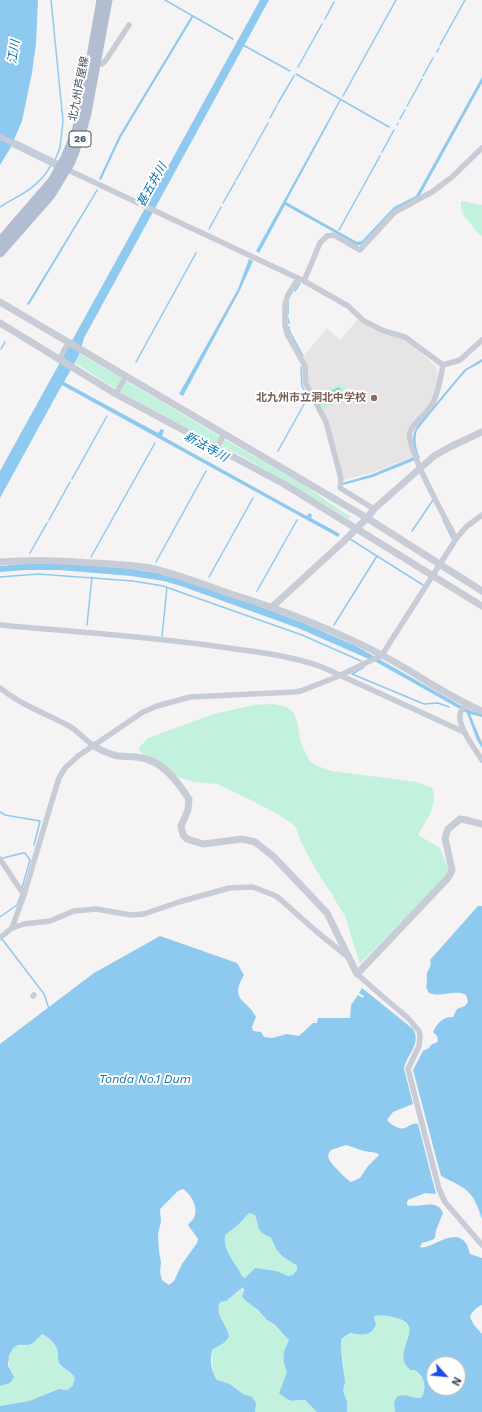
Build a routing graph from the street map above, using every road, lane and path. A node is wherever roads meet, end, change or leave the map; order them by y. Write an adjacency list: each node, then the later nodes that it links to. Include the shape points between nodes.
1 (101, 0): 4 (main road, 北九州芦屋線 / 26)
2 (108, 0): 4 (main road, 北九州芦屋線 / 26)
3 (129, 25): 4 (street, via 106,60 102,64)
4 (94, 60): 8 (main road, 北九州芦屋線 / 26, via 87,113 81,135)
5 (0, 136): 6 (street)
6 (14, 143): 8 (main road)
7 (482, 148): 12 (street, via 432,192 395,212 360,250 334,235 327,236 320,244)
8 (65, 168): 9 (main road, 北九州芦屋線 / 26); 10 (main road, 北九州芦屋線 / 26, via 51,195); 11 (street)
9 (0, 241)
10 (0, 253)
11 (298, 279): 12 (street); 25 (street, via 288,294 284,325 305,366 306,384 326,422 340,471 340,488)
12 (304, 281): 18 (street, via 348,306 364,321 384,331 405,337)
13 (0, 302): 16 (street)
14 (0, 323): 17 (street)
15 (482, 340): 18 (street, via 460,360)
16 (68, 343): 17 (street); 19 (street)
17 (60, 358): 20 (street)
18 (442, 365): 24 (street, via 432,404 410,433)
19 (126, 376): 20 (street); 22 (street)
20 (116, 394): 23 (street)
21 (482, 432): 24 (street, via 434,456)
22 (224, 434): 23 (street); 27 (street)
23 (217, 448): 28 (street)
24 (420, 469): 25 (street); 29 (street)
25 (374, 509): 27 (street)
26 (482, 515): 29 (street)
27 (367, 518): 28 (street); 31 (street)
28 (357, 528): 32 (street); 35 (street)
29 (456, 539): 31 (street)
30 (0, 562): 35 (street, via 53,560 150,568 179,575)
31 (439, 564): 32 (street); 33 (street)
32 (433, 575): 34 (street); 37 (street)
33 (482, 591)
34 (482, 606)
35 (272, 607): 37 (street)
36 (0, 625): 38 (street, via 193,643 271,654 302,660)
37 (382, 655): 38 (street); 40 (street)
38 (339, 676): 42 (street); 43 (street, via 301,691 190,697 157,706 143,712)
39 (0, 688): 43 (street, via 25,705 72,728)
40 (466, 704): 41 (street); 42 (street, via 460,714)
41 (482, 710)
42 (464, 732): 44 (street)
43 (92, 745): 47 (street, via 65,768 59,778); 50 (street, via 106,753 147,759 158,764 172,777 189,799 182,826 183,835 188,839 203,844 242,839 255,842 274,857 327,913)
44 (482, 760)
45 (482, 824): 51 (street, via 460,819 448,829 445,838 452,870 448,878)
46 (0, 859): 47 (street)
47 (24, 895): 48 (street)
48 (12, 928): 49 (street); 50 (street, via 50,921 74,911 96,909 131,915 144,914 229,888 252,887 276,896)
49 (0, 938)
50 (348, 957): 51 (street)
51 (357, 974): 52 (street, via 408,1018 419,1031 419,1046 408,1069 439,1189 445,1202)
52 (482, 1245)

